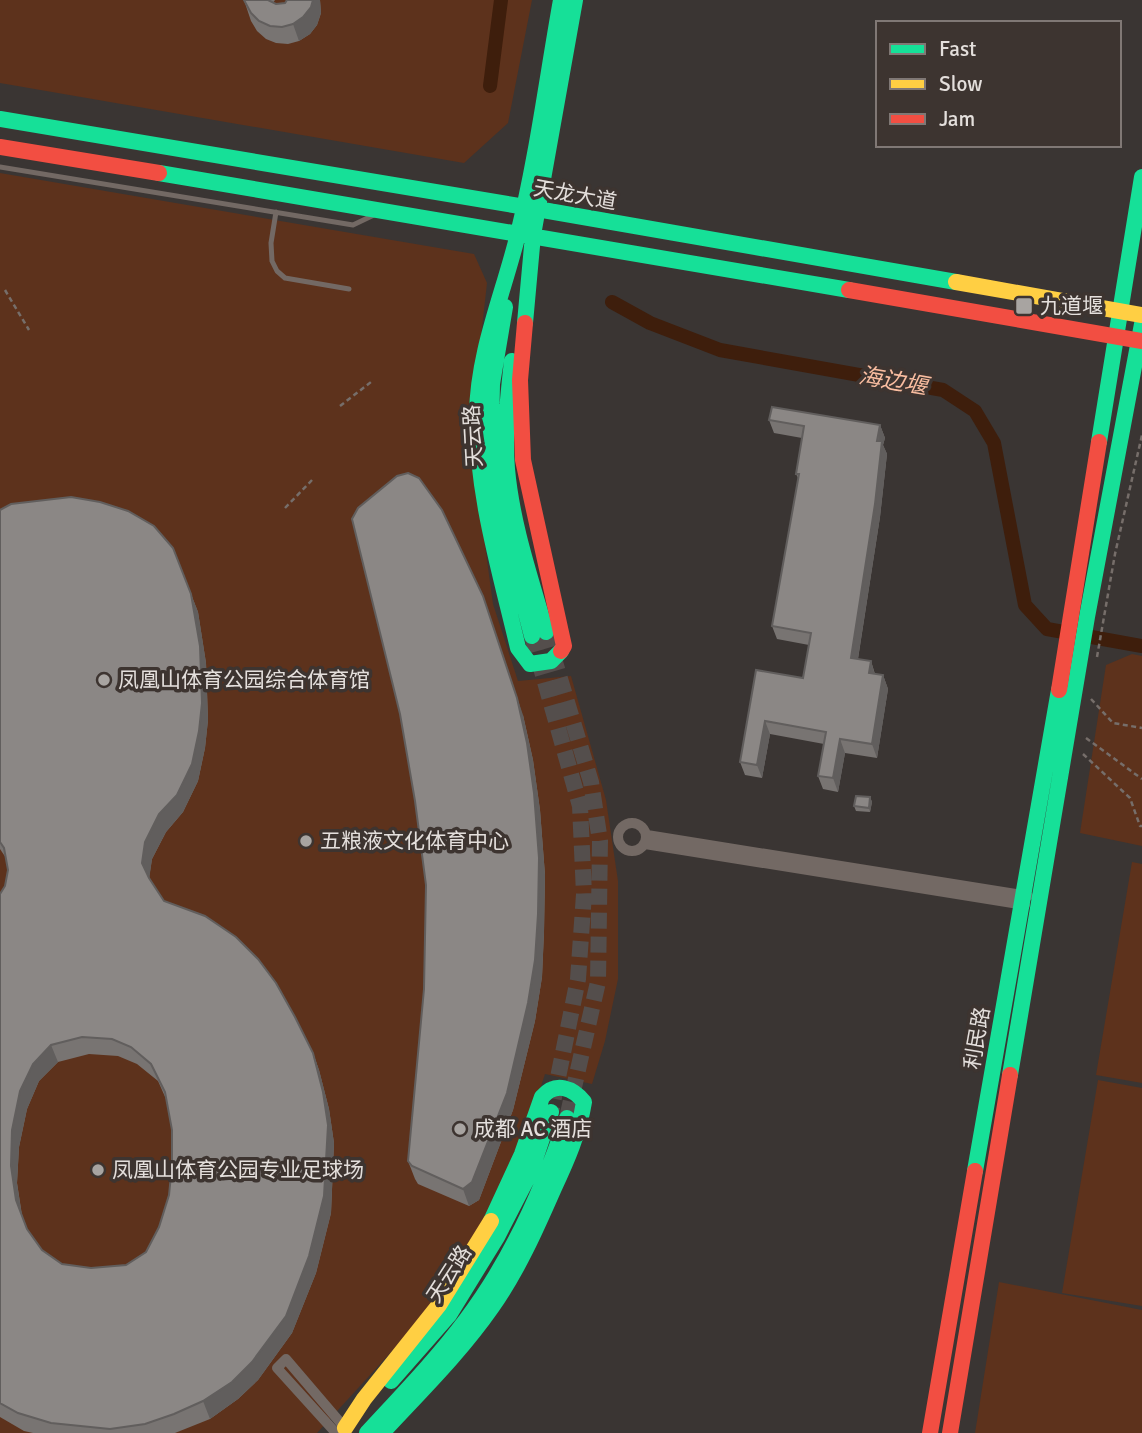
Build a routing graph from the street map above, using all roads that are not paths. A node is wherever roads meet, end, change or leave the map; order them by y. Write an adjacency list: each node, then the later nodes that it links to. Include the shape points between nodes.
1 (561, 0): 7 (main road)
2 (575, 0): 7 (main road)
3 (0, 119): 7 (main road, 天龙大道)
4 (0, 148): 8 (main road)
5 (0, 167): 9 (lane)
6 (1142, 177): 12 (main road)
7 (530, 208): 10 (main road); 12 (main road, 天龙大道)
8 (384, 211): 9 (lane, via 353,225); 10 (main road)
9 (276, 212): 11 (lane, via 271,243 277,271 285,278)
10 (526, 234): 10 (main road, via 485,346 478,439 486,505 518,648 530,664 545,665 558,658 564,646 523,460 520,380); 15 (main road); 18 (main road, 天云路, via 492,384 491,434 499,508)
11 (349, 289)
12 (1119, 311): 13 (main road, 天龙大道); 15 (main road)
13 (1142, 315)
14 (1142, 324): 16 (main road)
15 (1116, 337): 16 (main road); 17 (main road)
16 (1141, 341): 17 (main road)
17 (1079, 614): 19 (main road)
18 (539, 634)
19 (1073, 652): 21 (main road, 利民路); 22 (main road, 利民路)
20 (646, 840): 21 (street)
21 (1022, 900): 22 (street); 28 (main road, 利民路)
22 (1040, 903): 29 (main road, 利民路)
23 (551, 1112): 25 (main road, 天云路, via 531,1171 449,1315)
24 (567, 1118): 26 (main road, 天云路, via 552,1160 496,1275 452,1339)
25 (341, 1432): 25 (street, via 286,1359 276,1368); 27 (main road, via 359,1403 430,1318 482,1238 524,1152 541,1099 547,1091 568,1087 584,1102 582,1119 542,1216 494,1305)
26 (367, 1433)
27 (382, 1433)
28 (930, 1433)
29 (950, 1433)

